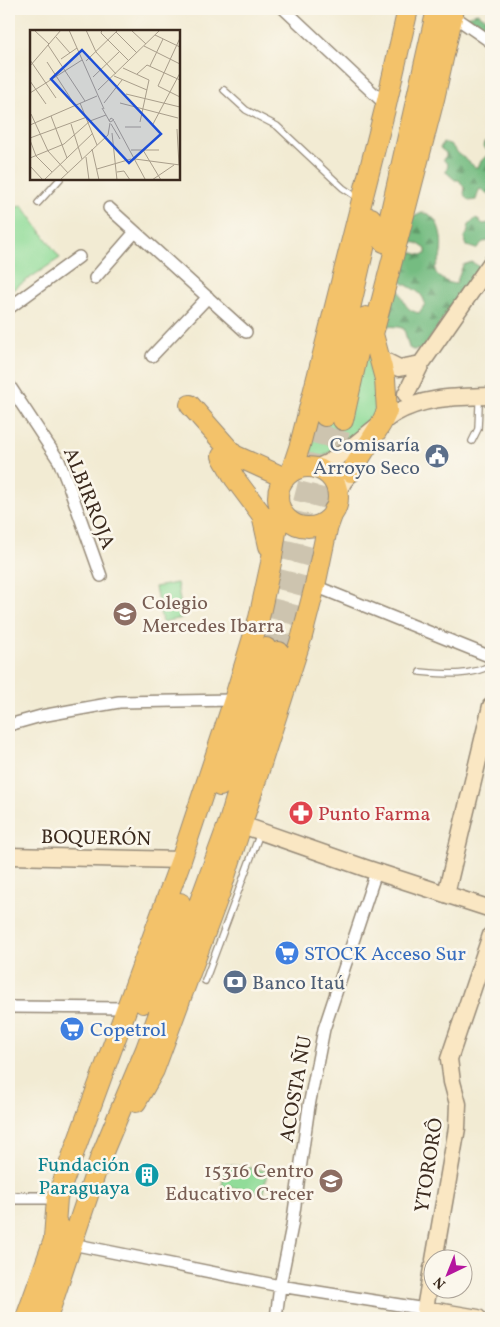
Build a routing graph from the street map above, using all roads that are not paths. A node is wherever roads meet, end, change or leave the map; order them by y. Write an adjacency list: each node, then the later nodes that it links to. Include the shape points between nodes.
1 (284, 9): 7 (street)
2 (408, 9): 7 (highway)
3 (420, 9): 4 (highway, via 334,418)
4 (448, 11): 5 (street); 20 (highway, via 434,99 373,334)
5 (491, 42)
6 (224, 90): 9 (lane, via 246,110 277,126 343,188)
7 (386, 105): 9 (highway)
8 (59, 180): 10 (lane)
9 (362, 200): 29 (highway)
10 (38, 203)
11 (108, 208): 12 (street)
12 (135, 232): 15 (street); 16 (street)
13 (79, 257): 17 (street)
14 (491, 263): 21 (street)
15 (95, 278)
16 (208, 298): 18 (street); 19 (street)
17 (9, 308)
18 (246, 332)
19 (152, 356)
20 (381, 358): 21 (street, via 399,368); 22 (highway)
21 (421, 364): 24 (street)
22 (385, 378): 24 (street); 27 (highway, via 387,407)
23 (9, 385): 37 (street, ALBIRROJA, via 59,461)
24 (412, 398): 25 (street, via 458,397); 27 (street)
25 (487, 402): 28 (lane); 32 (street, via 422,410 394,427)
26 (190, 405): 30 (highway, via 234,455)
27 (381, 424): 31 (street, via 337,457); 32 (highway)
28 (472, 441)
29 (300, 445): 30 (highway, via 282,461); 33 (highway)
30 (249, 462): 33 (highway)
31 (315, 468): 33 (highway, via 307,467); 34 (highway, via 330,477 335,485)
32 (351, 472): 34 (street)
33 (288, 475): 35 (highway, via 281,484)
34 (336, 502): 35 (highway, via 329,518 311,527 301,526 284,516); 38 (highway)
35 (279, 503): 36 (highway); 36 (highway, via 248,484 222,456 262,515)
36 (271, 563): 42 (highway, via 258,622)
37 (100, 576)
38 (315, 586): 39 (street); 45 (highway)
39 (491, 657)
40 (491, 665): 41 (lane, via 478,671 452,674)
41 (420, 672)
42 (234, 700): 44 (street, via 119,702 41,716); 48 (highway)
43 (490, 713): 50 (street)
44 (9, 726)
45 (242, 825): 46 (street); 56 (highway, via 154,1070)
46 (261, 832): 49 (street); 53 (lane)
47 (9, 856): 48 (street, BOQUERÓN)
48 (181, 860): 55 (highway)
49 (376, 872): 50 (street); 61 (street, ACOSTA ÑU, via 324,1029)
50 (446, 894): 51 (street)
51 (491, 909)
52 (491, 935): 60 (street, YTORORÔ, via 449,1059 458,1104 458,1128)
53 (205, 981)
54 (9, 1007): 55 (street)
55 (127, 1008): 58 (highway)
56 (100, 1159): 59 (highway); 59 (highway, via 146,1048 229,822 272,650 237,737)
57 (9, 1198): 58 (street)
58 (57, 1198): 59 (highway)
59 (63, 1241): 61 (street); 64 (highway); 65 (highway)
60 (436, 1250)
61 (280, 1286): 63 (street); 66 (street, ACOSTA ÑU)
62 (426, 1300): 63 (street)
63 (424, 1314): 67 (street)
64 (26, 1318)
65 (48, 1318)
66 (276, 1318)
67 (478, 1318)

